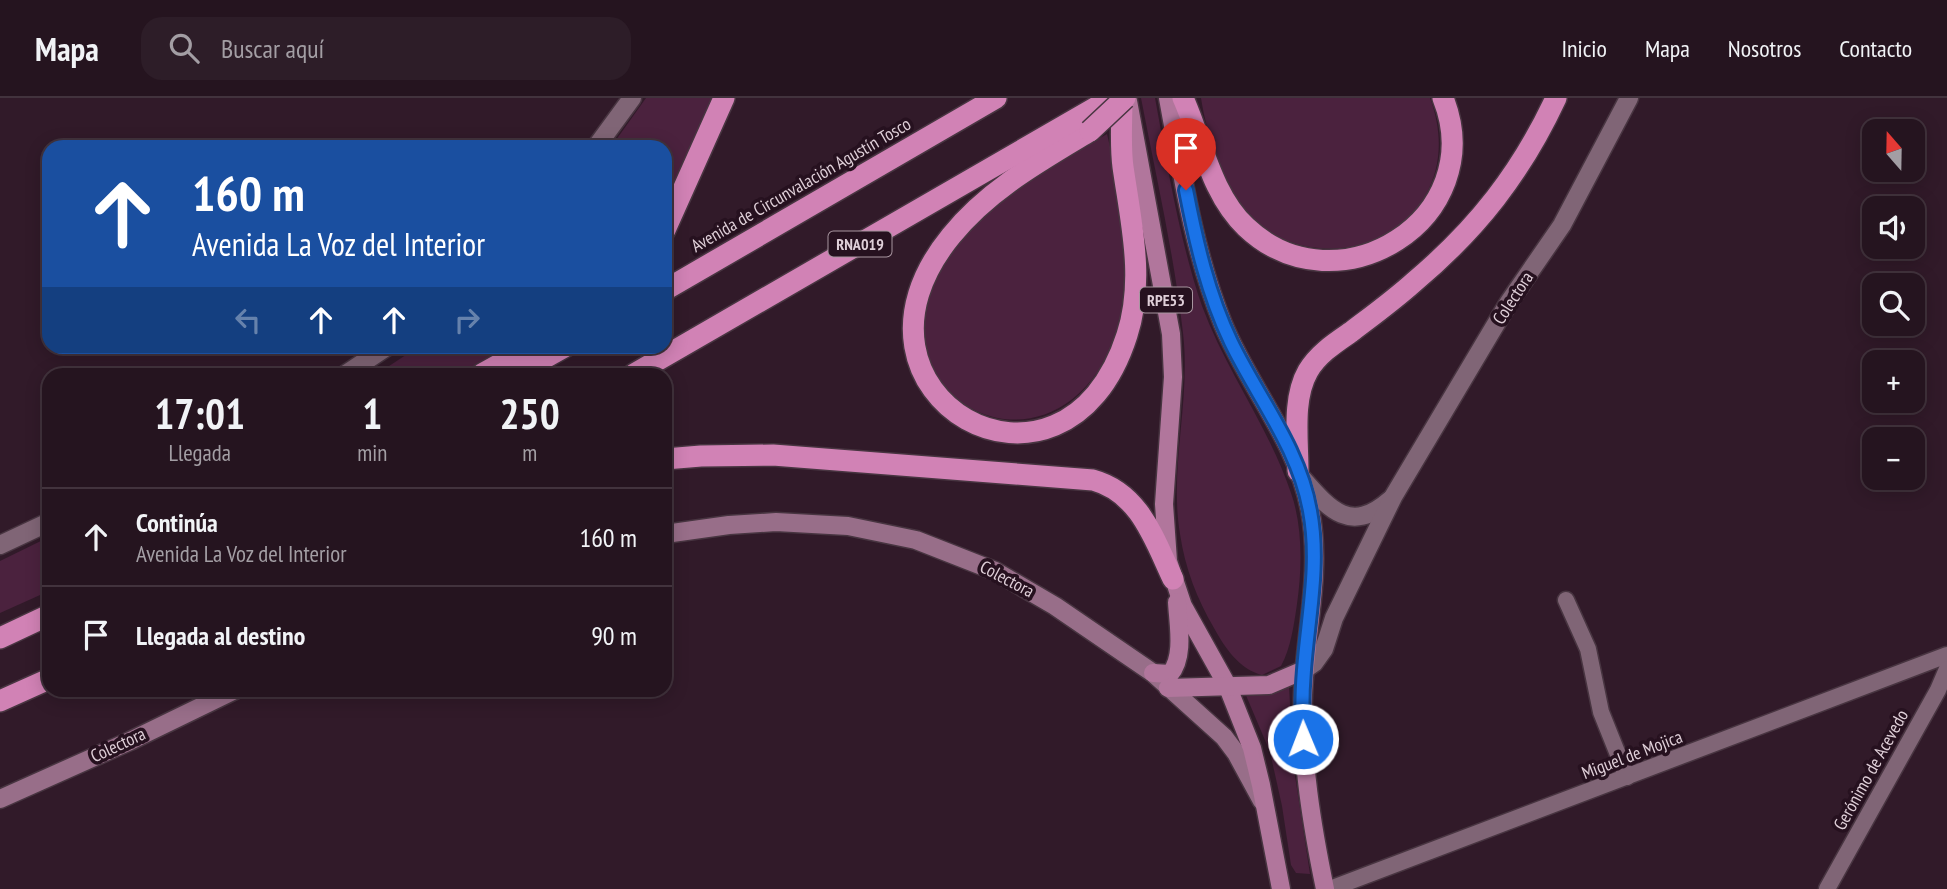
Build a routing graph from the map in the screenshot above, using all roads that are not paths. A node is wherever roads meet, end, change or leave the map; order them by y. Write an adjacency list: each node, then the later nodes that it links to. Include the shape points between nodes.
1 (632, 98): 12 (street)
2 (724, 98): 13 (highway)
3 (996, 98): 14 (highway, Avenida de Circunvalación Agustín Tosco)
4 (1112, 98): 11 (highway, RNA019)
5 (1124, 98): 11 (highway, bridge); 11 (highway, via 1123,164 1136,280 1128,333 1116,365 1087,405 1058,425 1023,433 975,425 946,405 922,370 912,332 919,291 941,248 979,207); 30 (main road, RPE53, via 1171,334 1173,377 1164,504 1165,544)
6 (1168, 98): 25 (main road, RPE53, via 1206,278 1223,326)
7 (1183, 98): 8 (highway, via 1221,194 1244,226 1287,253 1341,261 1388,247 1426,216 1438,198 1452,139)
8 (1443, 98)
9 (1556, 98): 25 (highway, via 1519,166 1474,226 1414,283 1313,364 1298,408)
10 (1629, 98): 26 (street, Colectora, via 1562,225 1509,302)
11 (1088, 122): 15 (highway, RNA019)
12 (601, 140)
13 (672, 214)
14 (672, 286)
15 (672, 353)
16 (376, 354): 20 (street)
17 (517, 354): 21 (highway)
18 (552, 354): 22 (highway)
19 (670, 354): 23 (highway, RNA019)
20 (355, 368)
21 (492, 368)
22 (527, 368)
23 (645, 368)
24 (672, 458): 30 (highway, via 773,455 1093,480 1115,488 1131,501)
25 (1299, 474): 26 (street, via 1330,508 1346,517 1369,515); 36 (main road, via 1310,509 1314,550)
26 (1393, 497): 36 (street, Colectora, via 1334,618 1324,649)
27 (42, 525): 29 (street)
28 (672, 533): 37 (main road, Colectora, via 729,525 813,523 916,540 996,571)
29 (0, 545)
30 (1175, 586): 37 (main road, via 1177,662 1170,674); 39 (main road)
31 (1566, 600): 44 (street, via 1588,649 1601,712)
32 (42, 618): 33 (highway)
33 (0, 638)
34 (1947, 655): 44 (street, Miguel de Mojica)
35 (1947, 668): 41 (street, Gerónimo de Acevedo)
36 (1304, 670): 39 (main road, via 1269,685); 48 (main road, via 1303,739)
37 (1153, 673): 40 (main road, Colectora)
38 (42, 682): 43 (highway)
39 (1227, 685): 40 (main road); 46 (main road, via 1252,748)
40 (1168, 688): 46 (main road, Colectora, via 1224,737)
41 (1942, 692): 49 (street, Gerónimo de Acevedo)
42 (221, 697): 45 (main road, Colectora)
43 (0, 701)
44 (1627, 777): 48 (street, Miguel de Mojica)
45 (0, 799)
46 (1266, 808): 47 (main road)
47 (1280, 889)
48 (1327, 889)
49 (1828, 889)

